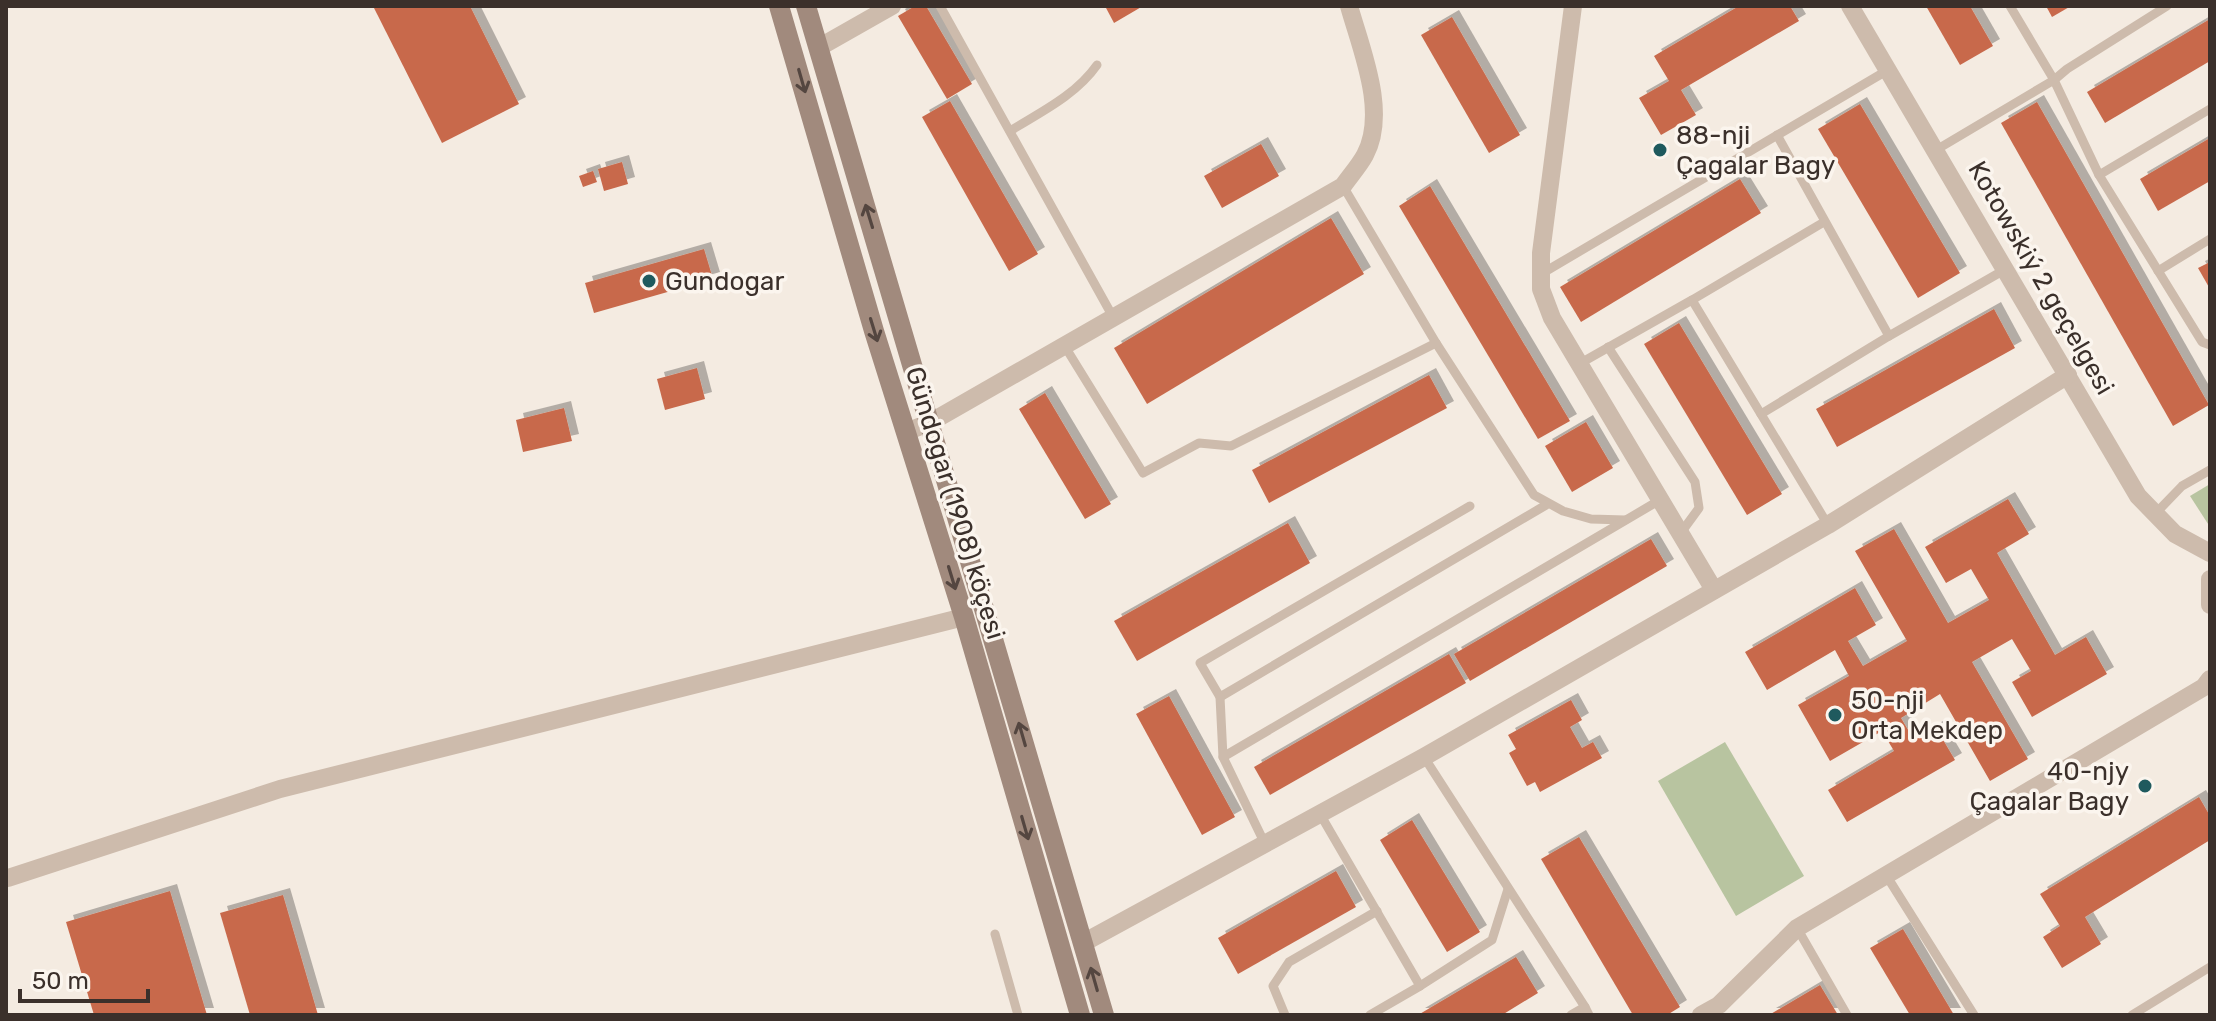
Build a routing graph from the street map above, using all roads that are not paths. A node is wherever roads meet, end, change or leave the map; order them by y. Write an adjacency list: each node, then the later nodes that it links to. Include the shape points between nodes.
1 (779, 6): 36 (main road, Gündogar (1908) köçesi, one-way to 36)
2 (806, 6): 10 (main road, Gündogar (1908) köçesi)
3 (892, 6): 10 (street)
4 (940, 6): 15 (lane)
5 (1349, 6): 19 (street, via 1375,125 1366,154)
6 (1573, 6): 24 (street)
7 (1850, 6): 12 (street, Kotowskiý 2 geçelgesi)
8 (2010, 6): 13 (lane)
9 (2167, 6): 13 (lane)
10 (818, 48): 35 (main road, Gündogar (1908) köçesi, one-way to 10)
11 (1097, 65): 15 (lane, via 1059,102)
12 (1888, 70): 16 (lane); 17 (street, Kotowskiý 2 geçelgesi)
13 (2054, 80): 17 (lane); 18 (lane)
14 (2210, 109): 18 (lane)
15 (1010, 131): 26 (lane)
16 (1777, 135): 20 (lane); 24 (lane)
17 (1936, 150): 22 (street, Kotowskiý 2 geçelgesi)
18 (2099, 175): 23 (lane)
19 (1343, 186): 26 (street); 28 (lane)
20 (1824, 222): 25 (lane); 27 (lane)
21 (2210, 239): 23 (lane)
22 (2006, 269): 27 (lane); 33 (street, Kotowskiý 2 geçelgesi)
23 (2158, 271): 30 (lane, via 2202,342)
24 (1541, 274): 32 (street, via 1552,318)
25 (1692, 300): 31 (lane); 34 (lane)
26 (1113, 317): 29 (street)
27 (1889, 336): 34 (lane)
28 (1436, 343): 29 (lane, via 1231,446 1199,443 1143,473); 39 (lane, via 1534,495)
29 (1064, 345): 35 (street)
30 (2210, 345)
31 (1608, 347): 32 (lane); 44 (lane, via 1695,482 1699,508)
32 (1579, 364): 38 (street)
33 (2068, 375): 41 (street, Kotowskiý 2 geçelgesi, via 2138,496); 43 (street)
34 (1761, 414): 43 (lane)
35 (931, 422): 36 (street); 62 (main road, Gündogar (1908) köçesi, one-way to 35)
36 (906, 432): 49 (main road, Gündogar (1908) köçesi, one-way to 49)
37 (2210, 470): 41 (lane, via 2182,486)
38 (1660, 500): 42 (lane); 44 (street)
39 (1546, 505): 42 (lane, via 1591,519); 51 (lane)
40 (1470, 506): 51 (lane, via 1200,663)
41 (2155, 514): 45 (street, Kotowskiý 2 geçelgesi, via 2175,534)
42 (1625, 520): 52 (lane)
43 (1828, 525): 47 (street)
44 (1680, 534): 47 (street)
45 (2210, 553)
46 (2210, 579): 48 (street)
47 (1714, 590): 53 (street)
48 (2210, 605)
49 (964, 617): 57 (street, via 280,789); 63 (main road, Gündogar (1908) köçesi, one-way to 63)
50 (2210, 679): 56 (street)
51 (1220, 697): 52 (lane)
52 (1223, 757): 55 (lane)
53 (1424, 757): 54 (street); 58 (lane)
54 (1320, 814): 55 (street); 59 (lane)
55 (1265, 844): 62 (street)
56 (1886, 875): 60 (street); 75 (lane)
57 (8, 878)
58 (1508, 889): 65 (lane, via 1492,940); 66 (lane)
59 (1377, 911): 65 (lane); 70 (lane, via 1278,973 1273,986)
60 (1797, 928): 73 (street, via 1719,1005); 74 (lane)
61 (995, 934): 67 (lane)
62 (1083, 943): 63 (main road); 69 (main road, Gündogar (1908) köçesi, one-way to 62)
63 (1061, 951): 68 (main road, Gündogar (1908) köçesi)
64 (2210, 967): 76 (lane)
65 (1420, 986): 71 (lane)
66 (1587, 1011): 72 (lane)
67 (1018, 1015)
68 (1080, 1015)
69 (1104, 1015)
70 (1285, 1015)
71 (1370, 1015)
72 (1571, 1015)
73 (1701, 1015)
74 (1847, 1015)
75 (1974, 1015)
76 (2132, 1015)

